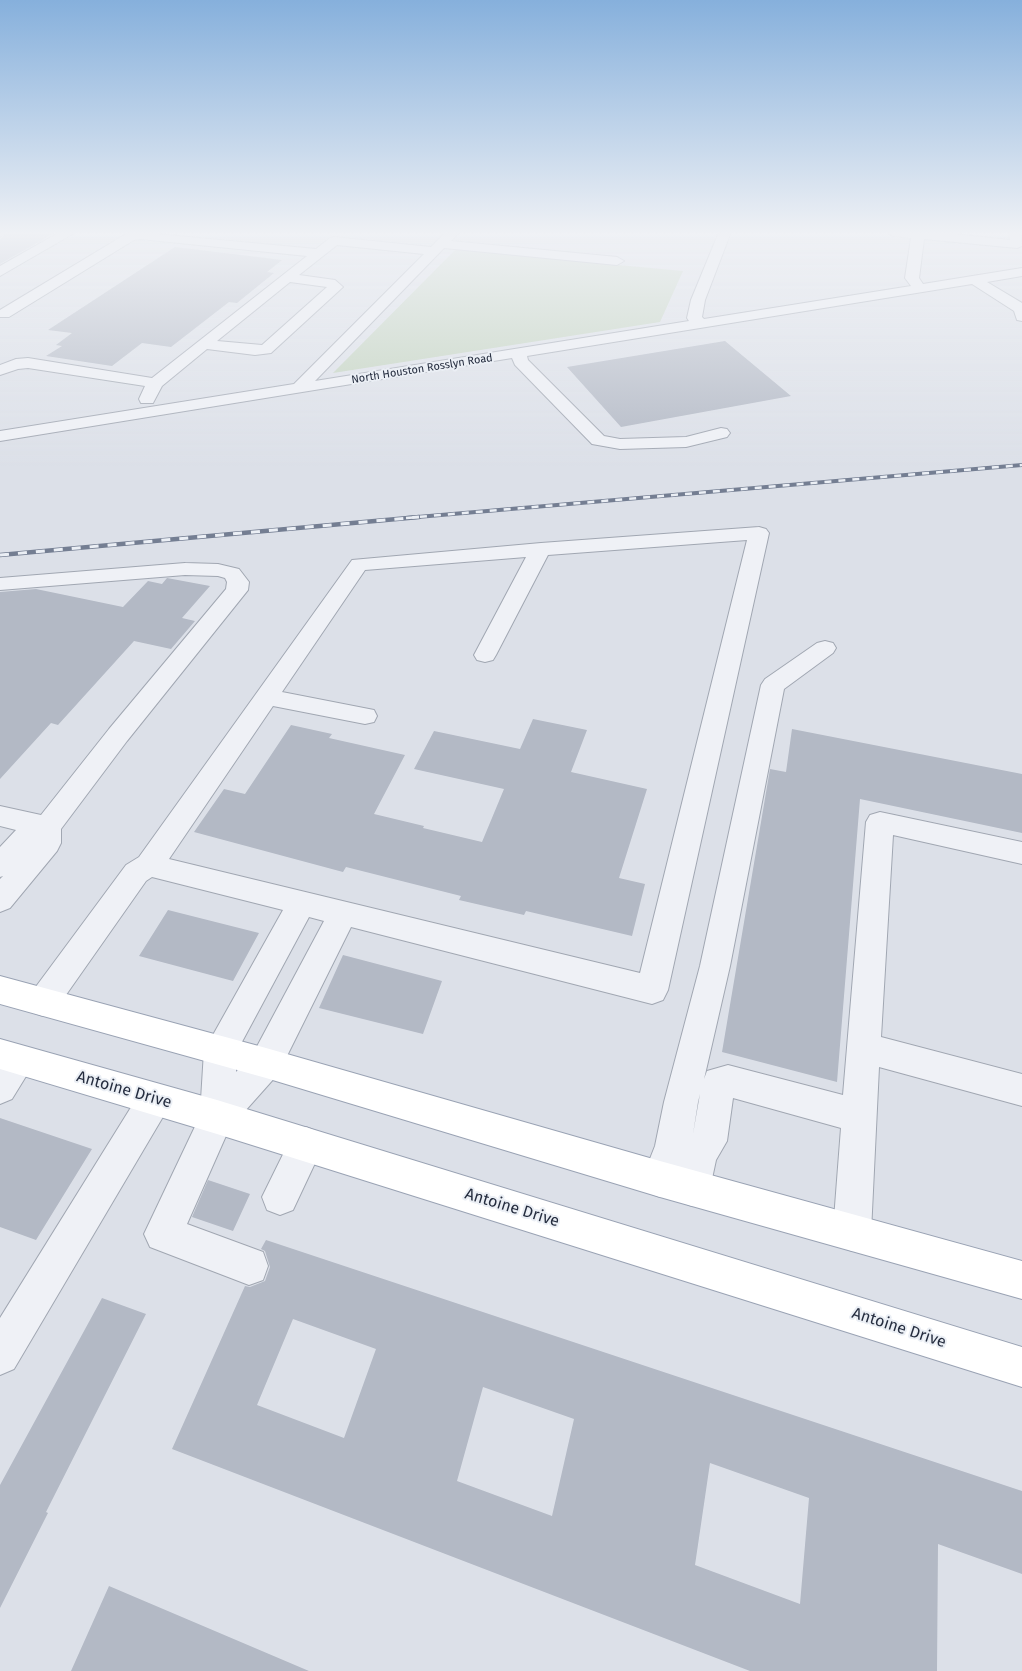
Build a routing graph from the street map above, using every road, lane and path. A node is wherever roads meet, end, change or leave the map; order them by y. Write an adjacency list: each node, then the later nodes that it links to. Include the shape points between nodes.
1 (11, 310): 8 (street)
2 (247, 310): 7 (street); 12 (street)
3 (311, 310): 10 (street)
4 (375, 310): 16 (street)
5 (696, 310): 11 (street, via 694,318)
6 (786, 310): 11 (street, North Houston Rosslyn Road)
7 (266, 312)
8 (4, 314)
9 (284, 314): 10 (street)
10 (303, 317): 12 (street, via 266,350)
11 (701, 324): 13 (street, North Houston Rosslyn Road)
12 (204, 344): 15 (street)
13 (518, 354): 16 (street, North Houston Rosslyn Road); 18 (street, via 521,362 598,440 620,444 686,442)
14 (0, 370): 15 (street, via 28,363)
15 (155, 383): 17 (street, via 147,398)
16 (298, 388): 17 (street, North Houston Rosslyn Road)
17 (153, 412): 19 (street, North Houston Rosslyn Road)
18 (721, 433)
19 (0, 436)
20 (541, 550): 23 (street); 24 (street, via 359,564); 33 (street, via 759,533 652,990)
21 (0, 584): 27 (street, via 186,569 232,573 238,582 237,590)
22 (825, 648): 45 (street, via 774,685 767,707 715,966 673,1146)
23 (485, 655)
24 (268, 697): 25 (street); 29 (street)
25 (365, 716)
26 (0, 816): 27 (street)
27 (47, 827): 30 (street, via 23,839); 31 (street, via 47,843)
28 (1022, 853): 36 (street, via 880,822)
29 (149, 865): 32 (street); 35 (street, via 136,874)
30 (0, 866)
31 (0, 900)
32 (301, 904): 33 (street); 37 (street)
33 (343, 914): 38 (street)
34 (0, 990): 35 (main road)
35 (43, 1002): 37 (main road)
36 (864, 1048): 40 (street); 43 (street)
37 (220, 1051): 38 (main road); 42 (street)
38 (266, 1063): 42 (street); 45 (main road)
39 (6, 1067): 41 (main road, Antoine Drive)
40 (1022, 1090)
41 (155, 1099): 42 (main road, Antoine Drive); 51 (street)
42 (217, 1116): 44 (main road, Antoine Drive); 49 (street, via 163,1234)
43 (859, 1116): 46 (street, via 728,1081 719,1082 709,1141 700,1153); 48 (street)
44 (306, 1144): 47 (street); 52 (main road, Antoine Drive)
45 (660, 1179): 46 (main road)
46 (692, 1188): 48 (main road)
47 (280, 1197)
48 (852, 1232): 50 (main road)
49 (249, 1266)
50 (1022, 1280)
51 (0, 1356)
52 (1022, 1367)

